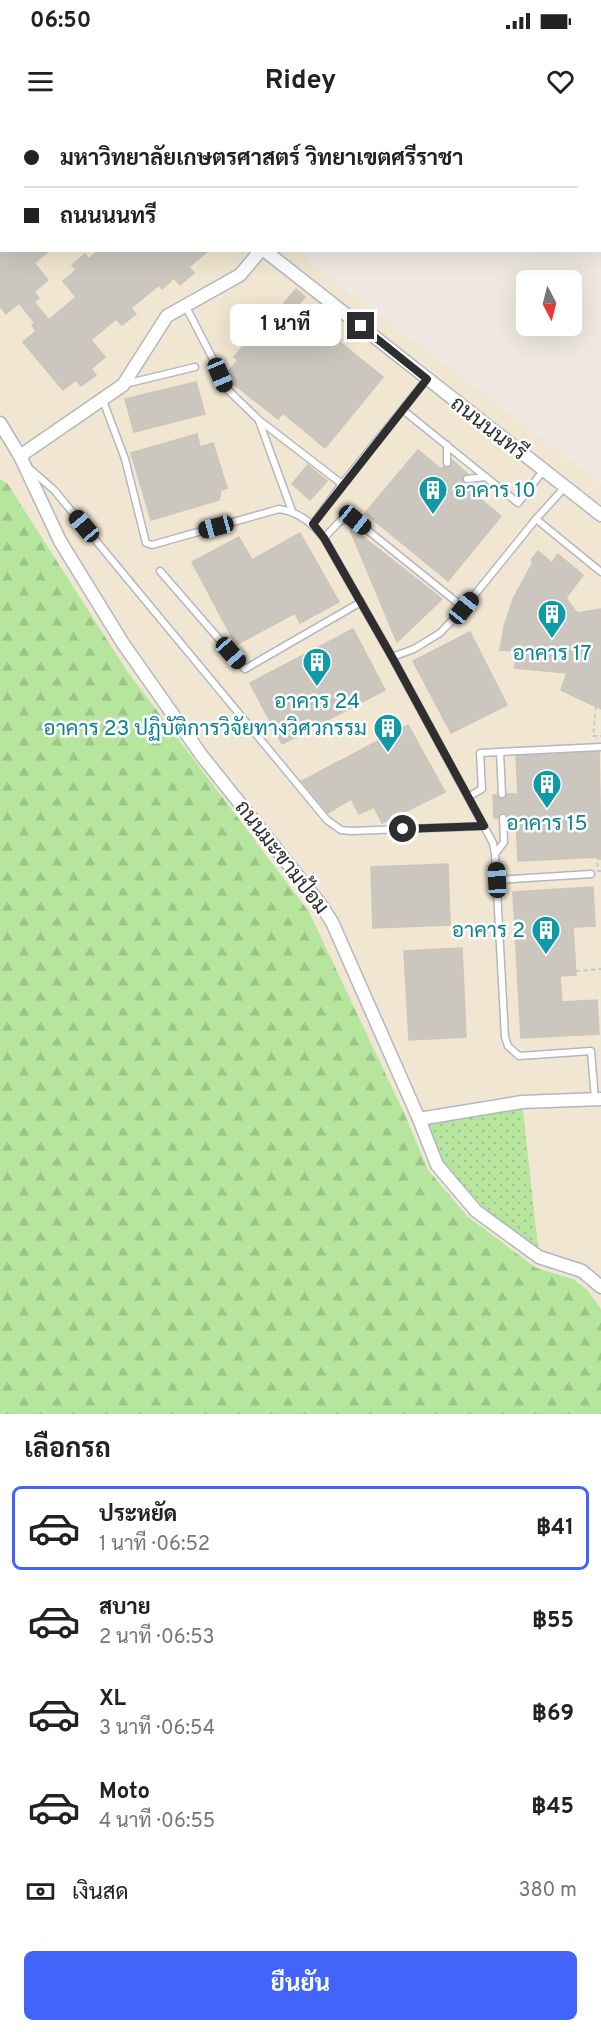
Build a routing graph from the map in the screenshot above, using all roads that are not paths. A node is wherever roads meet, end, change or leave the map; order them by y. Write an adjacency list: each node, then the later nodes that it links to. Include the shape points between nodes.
1 (261, 252): 3 (street, via 240,275)
2 (266, 252): 5 (street, ถนนนนทรี)
3 (184, 305): 6 (street, via 166,316); 9 (lane, via 226,388)
4 (195, 367): 6 (lane)
5 (427, 379): 8 (lane); 14 (street, ถนนนนทรี)
6 (123, 385): 7 (street)
7 (102, 399): 12 (street); 19 (lane, via 125,459 147,544 279,509)
8 (403, 410): 11 (lane); 17 (lane)
9 (259, 420): 17 (lane); 19 (lane)
10 (0, 423): 12 (street, ถนนมะขามป้อม)
11 (447, 445): 13 (lane); 15 (lane)
12 (22, 460): 34 (lane, via 54,490 327,820 341,830 351,831); 39 (street, ถนนมะขามป้อม, via 60,541 122,642 202,756 332,922)
13 (447, 463)
14 (543, 471): 15 (lane, via 518,503); 18 (street, ถนนนนทรี)
15 (486, 477): 16 (lane)
16 (467, 479)
17 (342, 484): 22 (lane)
18 (564, 488): 20 (street, ถนนนนทรี); 21 (lane)
19 (292, 511): 22 (lane)
20 (601, 515)
21 (536, 519): 25 (lane); 27 (lane)
22 (313, 524): 23 (lane)
23 (324, 538): 26 (lane); 27 (lane, via 341,520 355,520)
24 (160, 572): 26 (lane, via 245,669)
25 (601, 572)
26 (361, 602): 28 (lane)
27 (464, 608): 28 (lane, via 440,633)
28 (392, 657): 32 (lane)
29 (601, 747): 30 (lane)
30 (500, 752): 31 (lane); 32 (lane, via 480,753 482,789)
31 (502, 794)
32 (468, 797): 34 (lane)
33 (503, 818): 35 (lane, via 504,842)
34 (484, 826): 35 (lane)
35 (495, 854): 37 (lane)
36 (595, 873): 37 (lane)
37 (497, 880): 38 (lane, via 508,1046 519,1056 591,1051)
38 (598, 1099): 39 (street, via 522,1102)
39 (419, 1119): 40 (street, ถนนมะขามป้อม, via 437,1165 476,1211 539,1257 582,1271)
40 (601, 1287)

